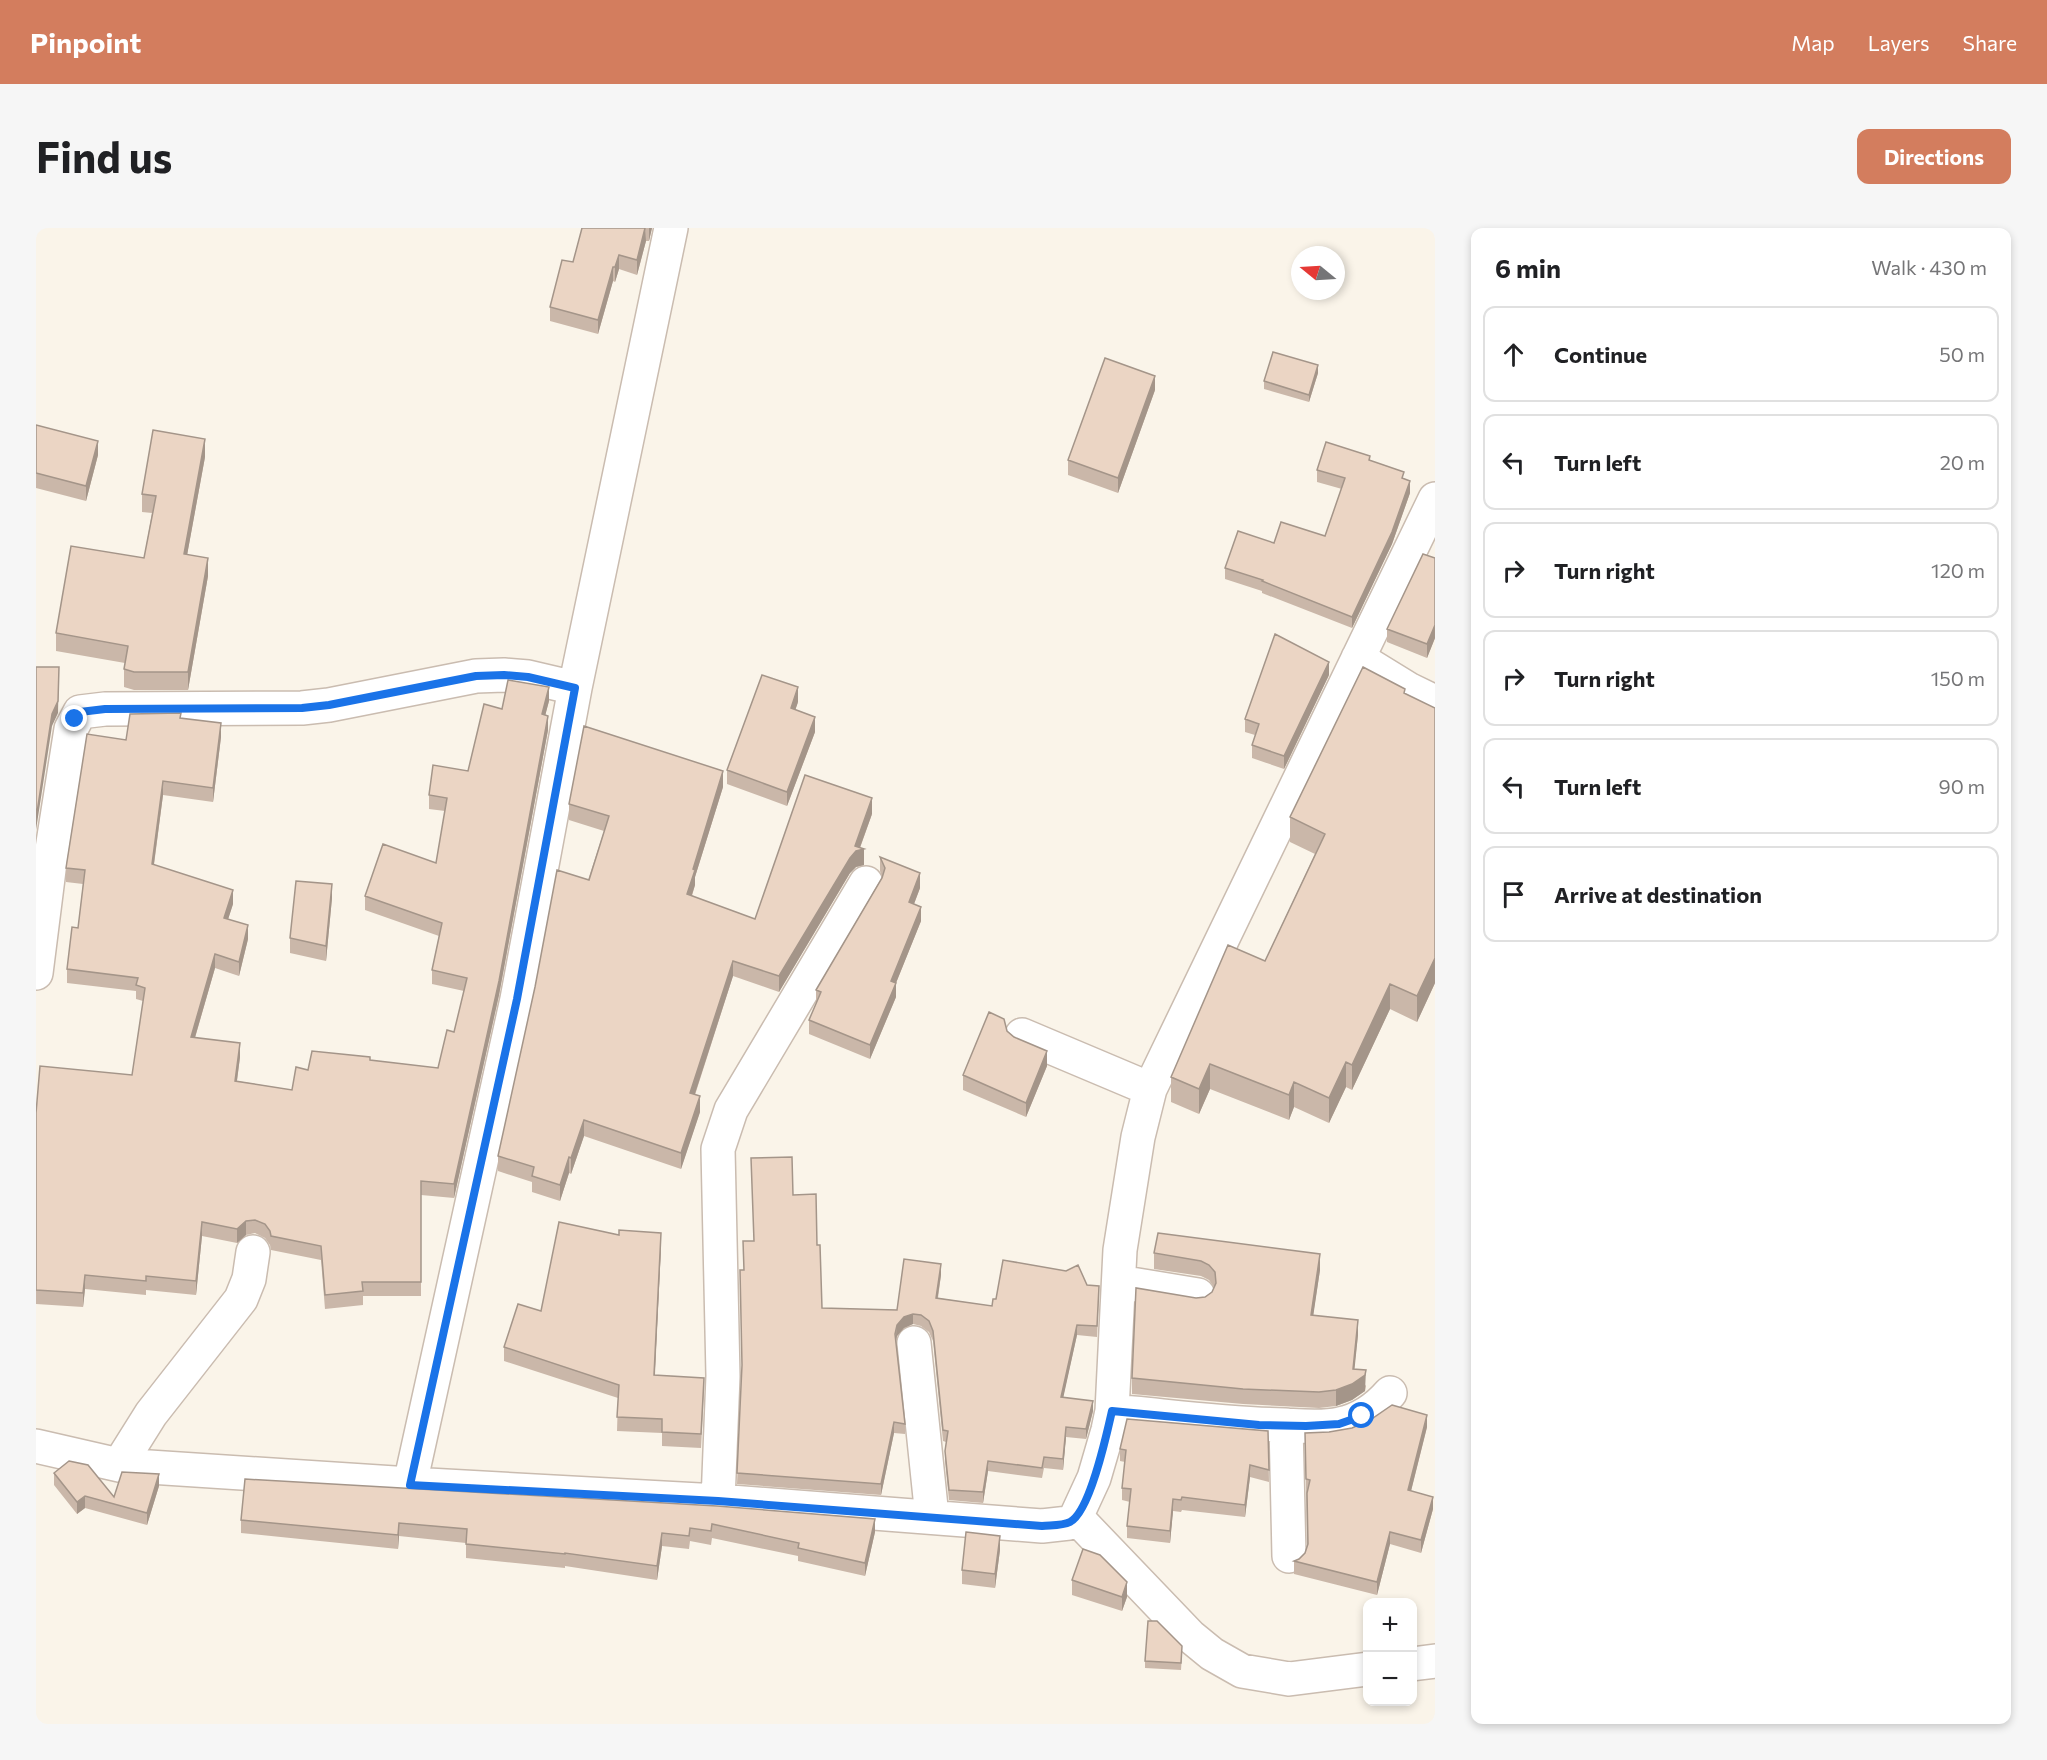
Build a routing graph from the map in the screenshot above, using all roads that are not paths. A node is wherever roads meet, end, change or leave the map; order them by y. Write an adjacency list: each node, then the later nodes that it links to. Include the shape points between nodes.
1 (671, 228): 4 (street)
2 (1435, 499): 3 (street)
3 (1358, 658): 5 (street); 10 (street)
4 (575, 688): 6 (street, via 528,677 486,675 302,708 80,712 71,729); 20 (street, via 517,999)
5 (1435, 702)
6 (43, 863): 8 (street)
7 (866, 883): 21 (street, via 730,1110 718,1149 723,1376)
8 (36, 973)
9 (1022, 1035): 10 (street)
10 (1150, 1089): 12 (street, via 1138,1137 1120,1250)
11 (253, 1252): 19 (street, via 249,1279 240,1299 151,1414)
12 (1119, 1282): 13 (street); 16 (street)
13 (1198, 1295)
14 (914, 1343): 22 (street)
15 (1390, 1393): 17 (street, via 1362,1416 1339,1424)
16 (1112, 1411): 17 (street); 23 (street, via 1094,1478)
17 (1286, 1425): 24 (street)
18 (36, 1446): 19 (street)
19 (119, 1465): 20 (street)
20 (410, 1485): 21 (street)
21 (718, 1501): 22 (street)
22 (932, 1517): 23 (street, via 1042,1526 1069,1523)
23 (1076, 1517): 27 (street, via 1190,1636 1242,1671 1289,1679)
24 (1288, 1556)
25 (1435, 1661): 26 (street)
26 (1417, 1663)
27 (1363, 1670)

